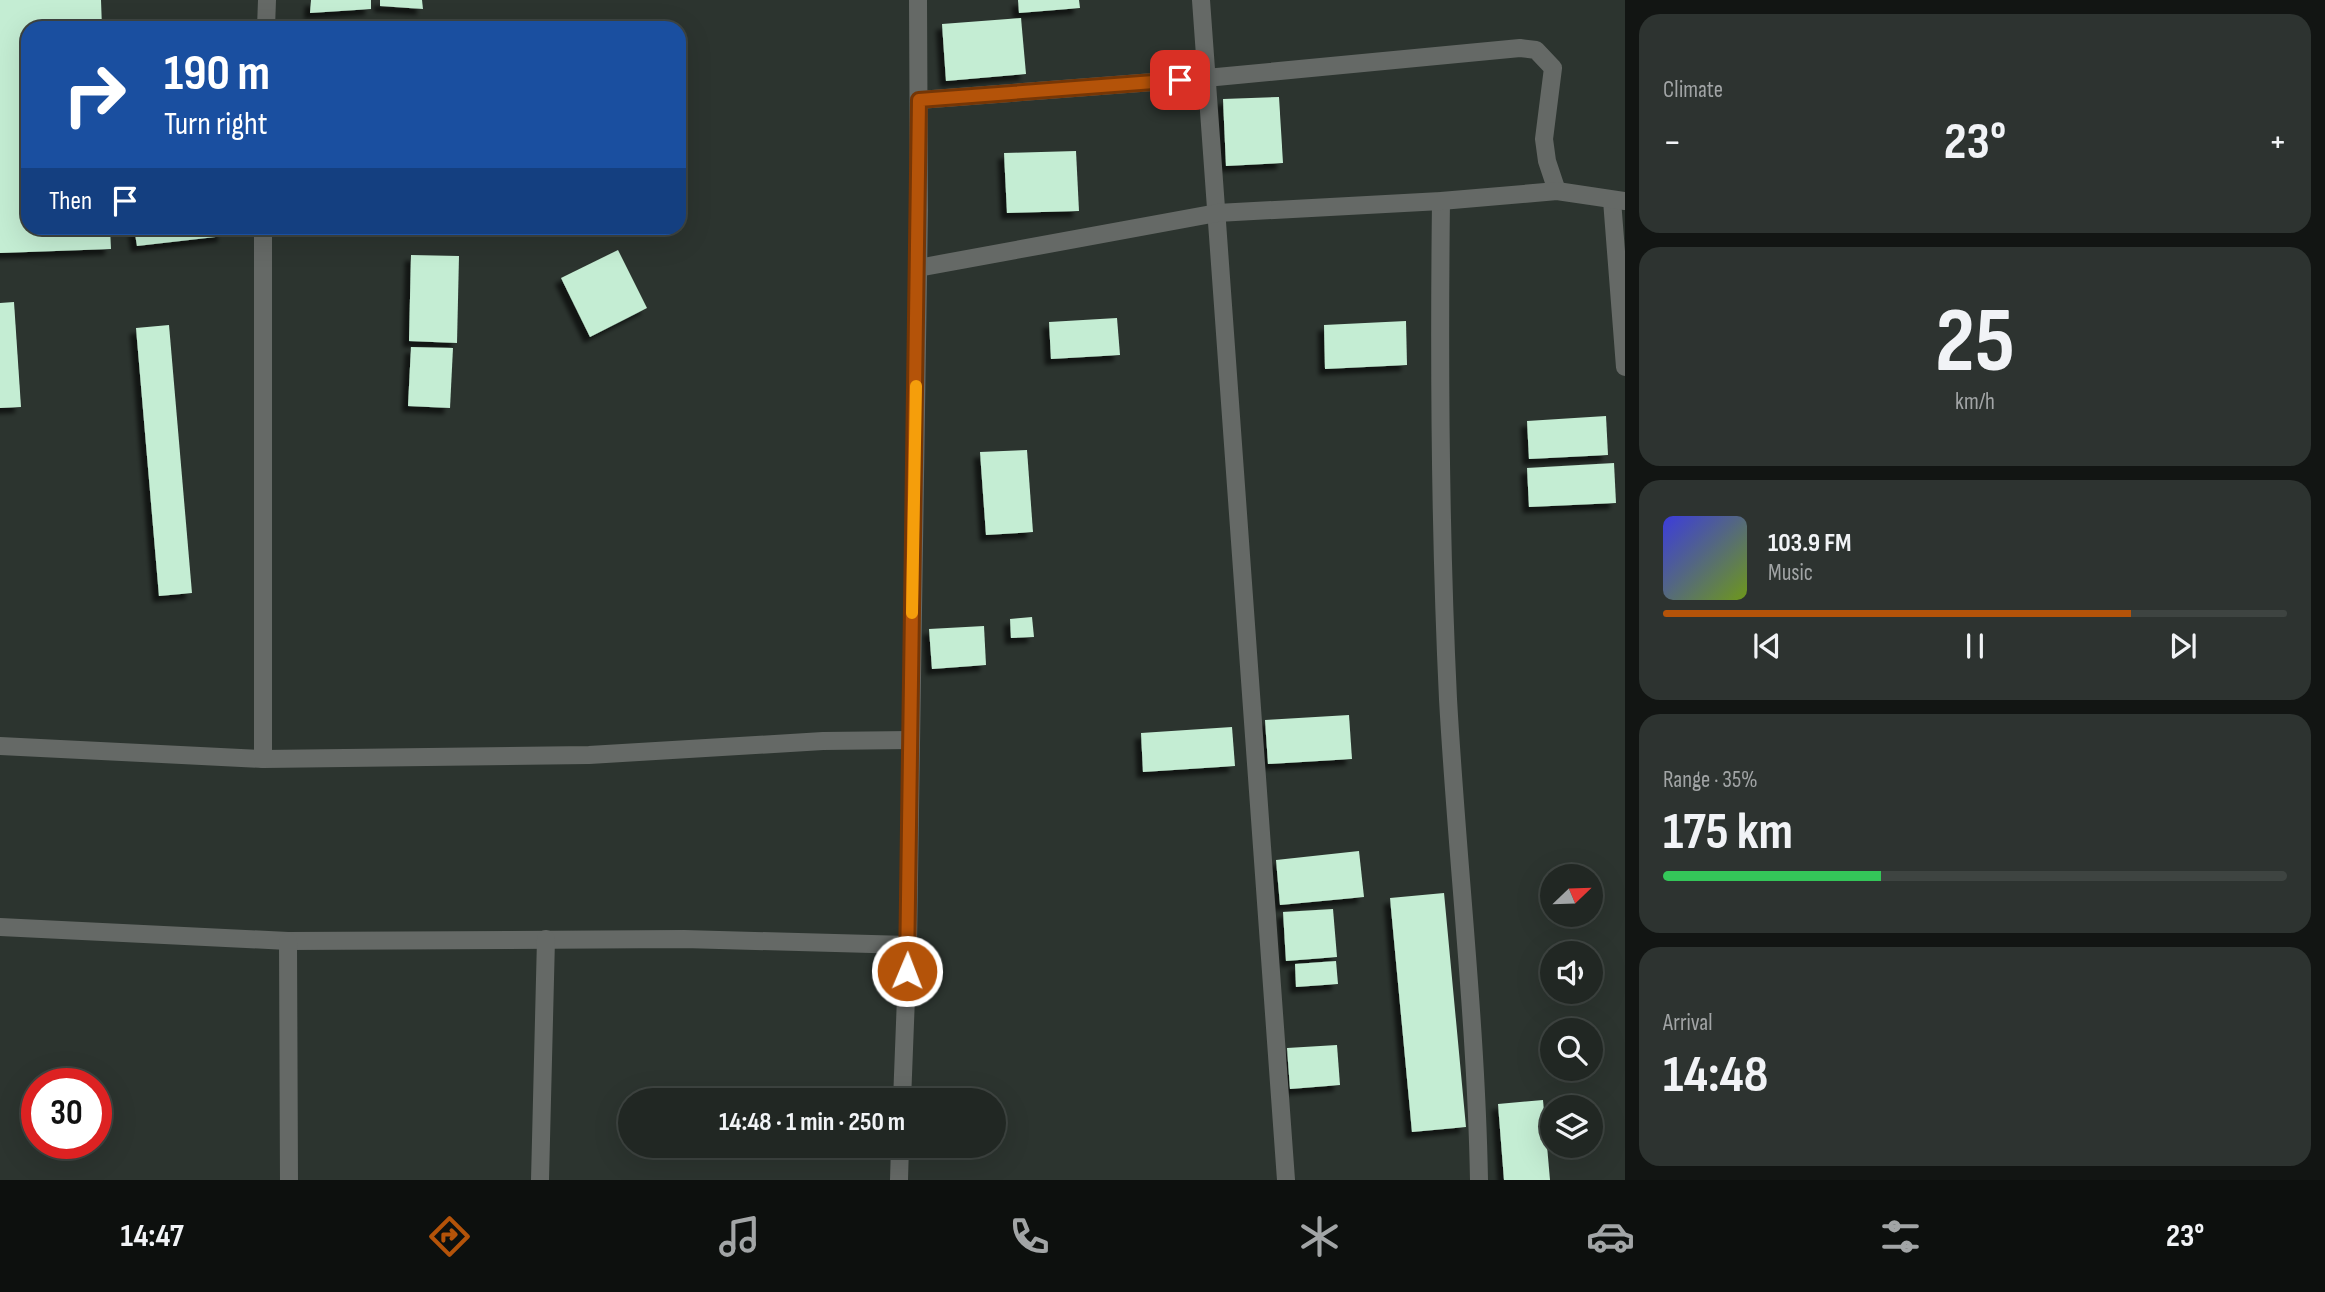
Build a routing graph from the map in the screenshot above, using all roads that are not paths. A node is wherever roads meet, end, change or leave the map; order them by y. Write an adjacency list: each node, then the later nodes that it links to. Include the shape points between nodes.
1 (267, 0): 4 (street)
2 (918, 0): 6 (street)
3 (1201, 0): 5 (street)
4 (267, 21)
5 (1206, 78): 6 (street); 7 (street, via 1536,50 1553,68 1544,139); 10 (street)
6 (919, 100): 12 (street)
7 (1558, 191): 8 (street); 9 (street)
8 (1618, 200): 13 (street)
9 (1441, 201): 10 (street); 27 (street, via 1439,396 1448,700 1477,1074)
10 (1217, 213): 12 (street); 26 (street)
11 (263, 235): 16 (street)
12 (918, 268): 14 (street)
13 (1625, 367)
14 (910, 740): 16 (street, via 589,755); 20 (street)
15 (0, 746): 16 (street)
16 (263, 759)
17 (0, 927): 19 (street)
18 (546, 939): 19 (street); 20 (street); 24 (street)
19 (288, 941): 23 (street)
20 (908, 946): 21 (street)
21 (903, 1088)
22 (900, 1158): 25 (street)
23 (289, 1180)
24 (540, 1180)
25 (899, 1180)
26 (1286, 1180)
27 (1479, 1180)

